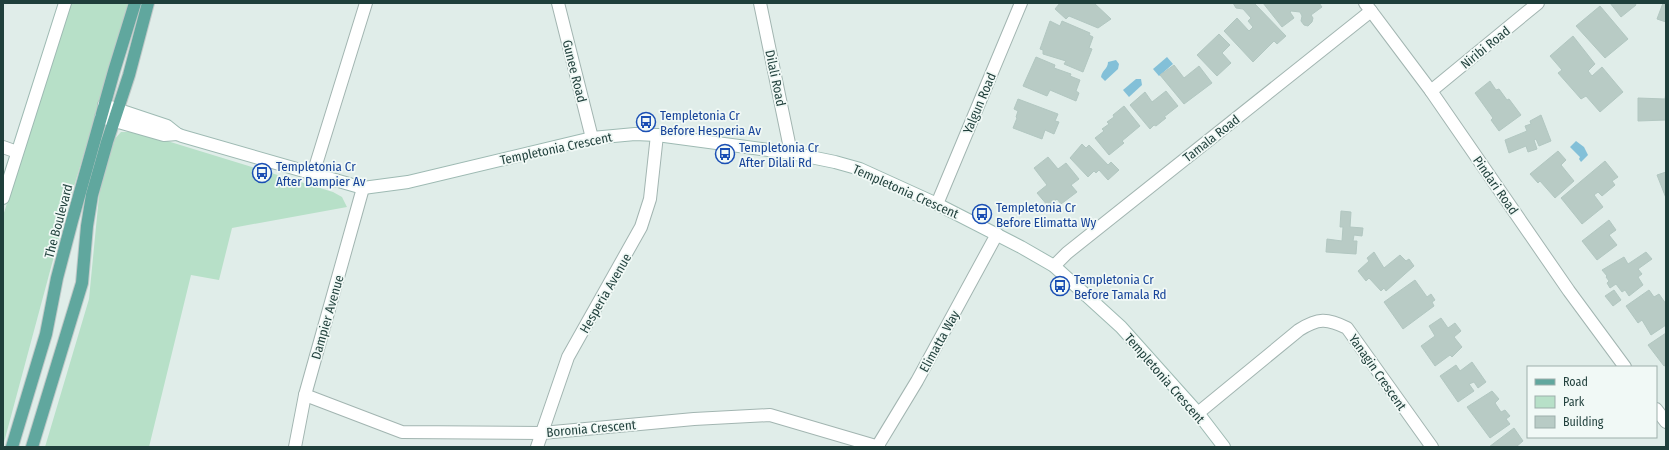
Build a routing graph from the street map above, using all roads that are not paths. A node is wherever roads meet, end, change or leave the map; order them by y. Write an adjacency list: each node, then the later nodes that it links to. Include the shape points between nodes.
1 (65, 3): 16 (street)
2 (135, 3): 11 (main road, The Boulevard)
3 (148, 3): 12 (main road, The Boulevard)
4 (366, 3): 18 (street)
5 (558, 3): 14 (street, Gunee Road)
6 (760, 3): 17 (street, Dilali Road)
7 (1021, 3): 21 (street, Yalgun Road)
8 (1538, 3): 10 (street, Niribi Road)
9 (1368, 7): 10 (street, Pindari Road); 23 (street, Tamala Road)
10 (1431, 91): 24 (street, Pindari Road, via 1569,291)
11 (103, 111): 12 (street, Templetonia Crescent); 30 (main road, The Boulevard, via 60,264 46,334)
12 (117, 116): 18 (street, Templetonia Crescent, via 167,126 177,134); 31 (main road, The Boulevard, via 92,195 82,284)
13 (657, 135): 14 (street, Templetonia Crescent, via 635,134); 17 (street, Templetonia Crescent); 29 (street, Hesperia Avenue, via 650,199 641,227 568,357)
14 (592, 138): 19 (street, Templetonia Crescent, via 408,182)
15 (3, 147): 16 (street)
16 (17, 152): 20 (street)
17 (791, 153): 21 (street, Templetonia Crescent, via 860,169)
18 (313, 174): 19 (street, Templetonia Crescent)
19 (363, 188): 25 (street, Dampier Avenue)
20 (3, 198)
21 (936, 204): 22 (street, Templetonia Crescent)
22 (997, 234): 23 (street, Templetonia Crescent); 34 (street, Elimatta Way)
23 (1054, 266): 27 (street, Templetonia Crescent, via 1121,327)
24 (1624, 366)
25 (305, 395): 29 (street, Boronia Crescent, via 402,432); 32 (street, Dampier Avenue)
26 (1657, 410): 28 (street)
27 (1198, 413): 35 (street, Templetonia Crescent); 36 (street, Yanagin Crescent, via 1299,330 1312,322 1323,320 1347,328)
28 (1666, 422)
29 (542, 433): 33 (street, Hesperia Avenue); 34 (street, Boronia Crescent, via 770,415)
30 (12, 447)
31 (32, 447)
32 (295, 447)
33 (537, 447)
34 (878, 447)
35 (1224, 447)
36 (1432, 447)

